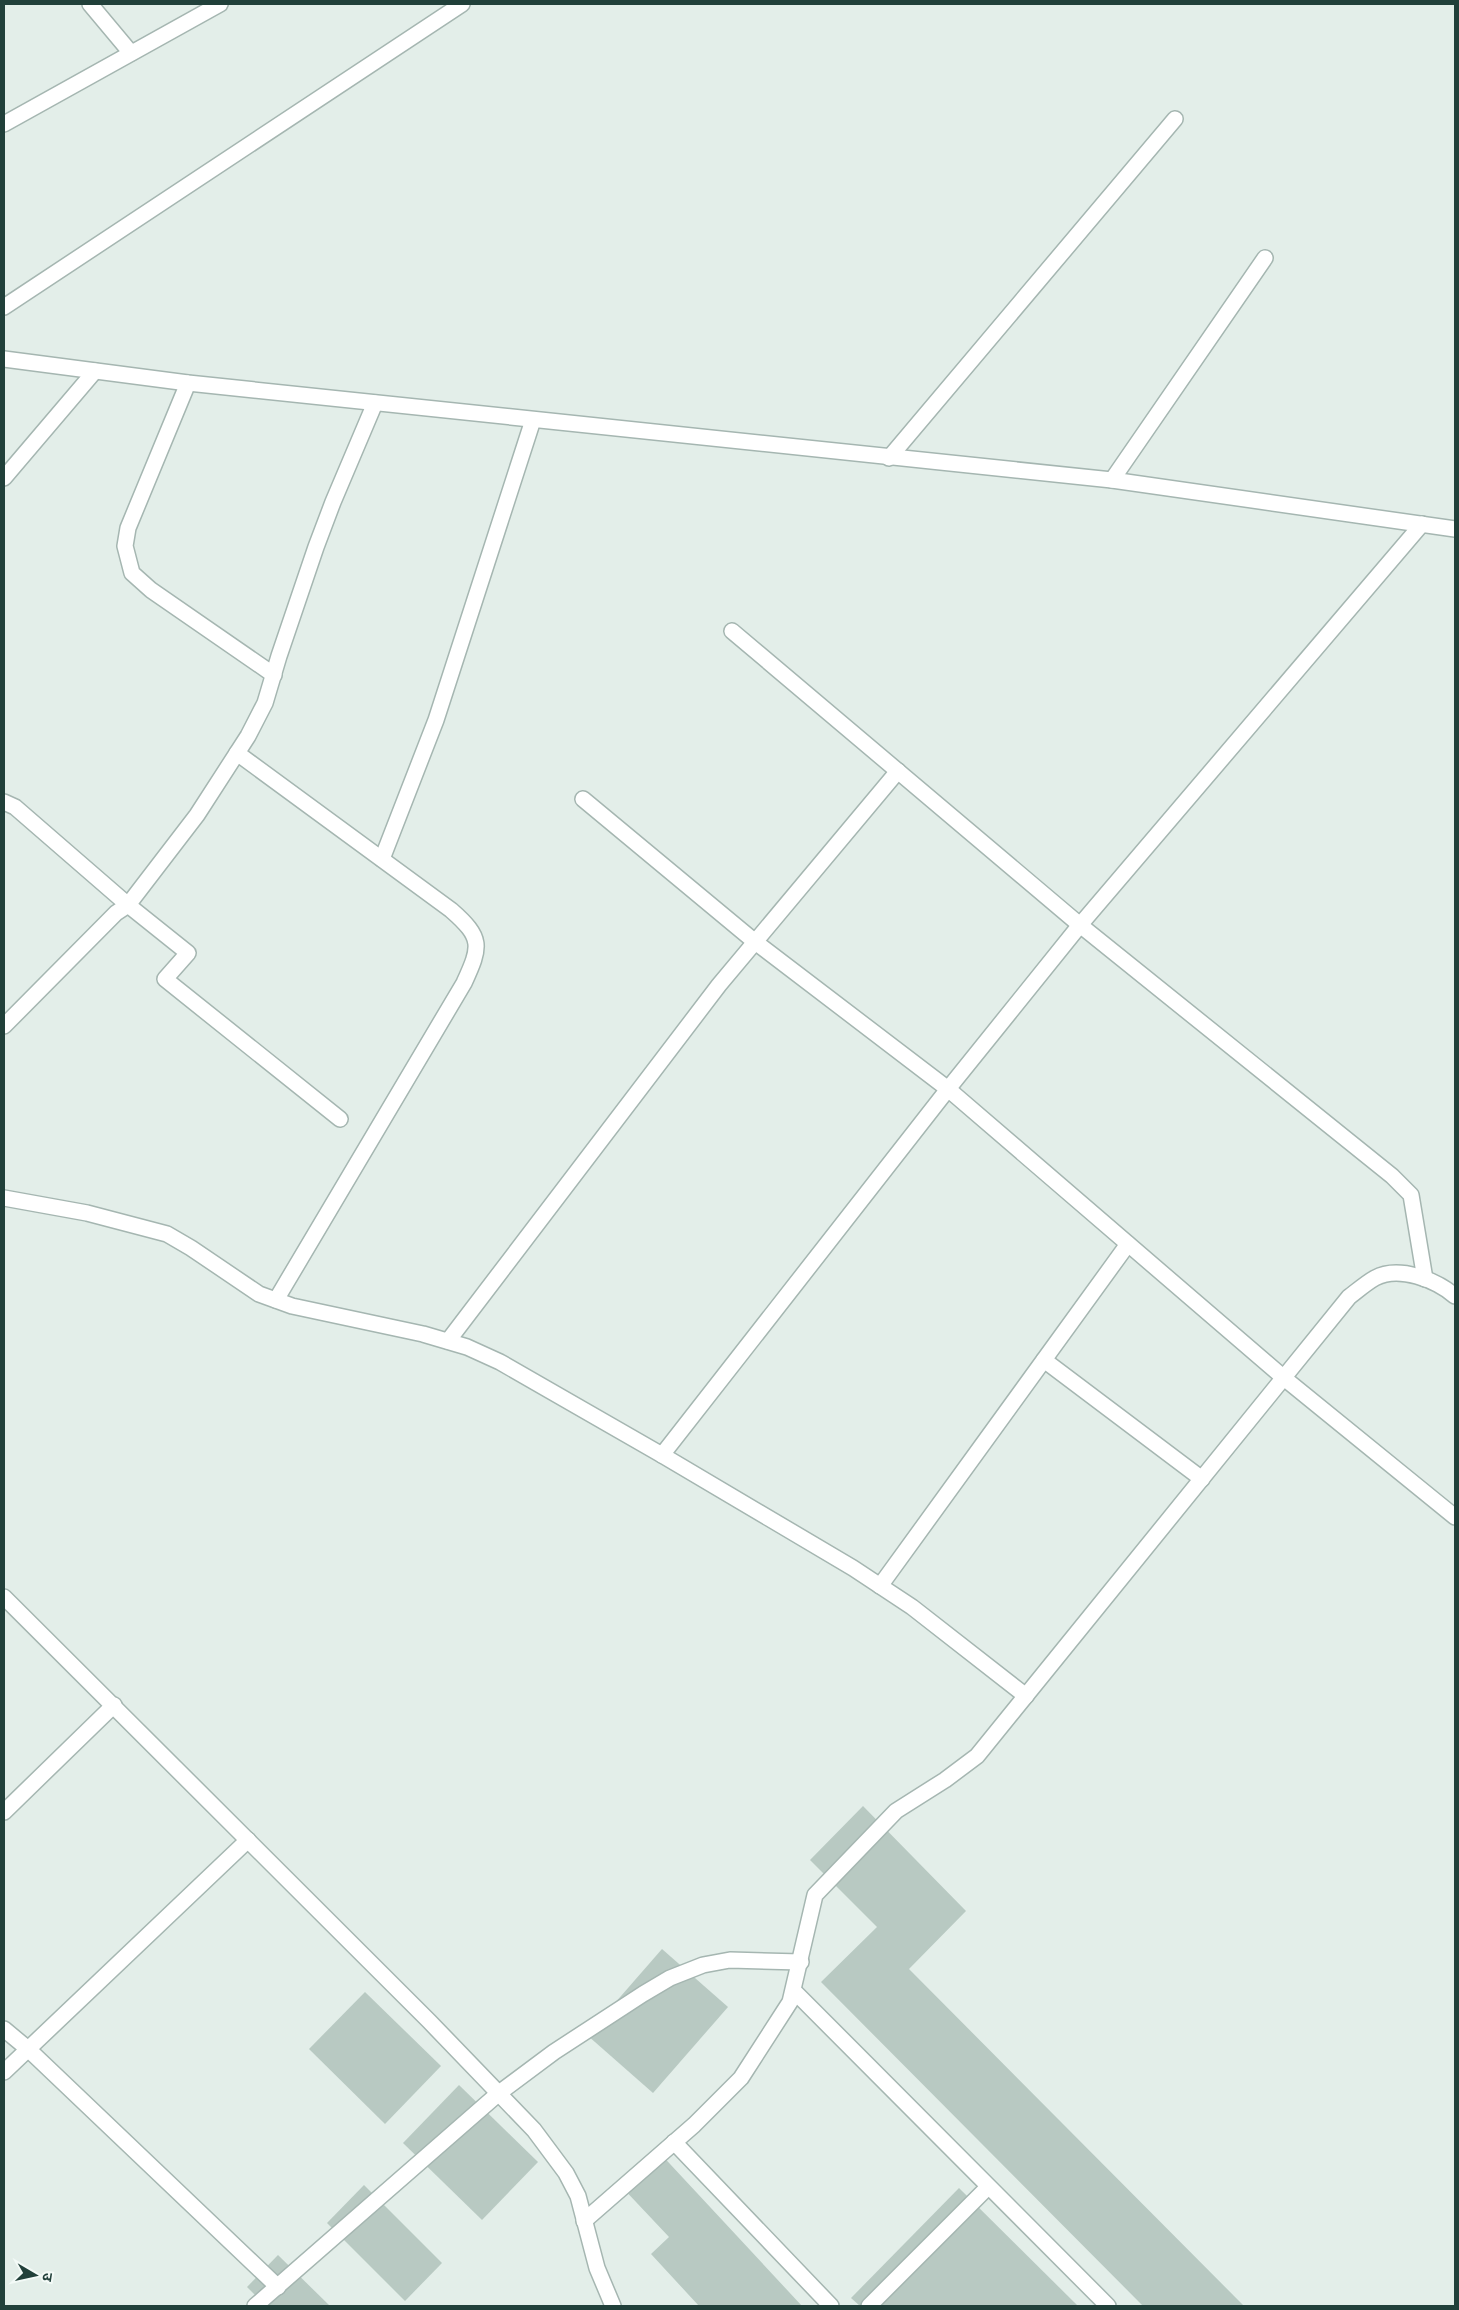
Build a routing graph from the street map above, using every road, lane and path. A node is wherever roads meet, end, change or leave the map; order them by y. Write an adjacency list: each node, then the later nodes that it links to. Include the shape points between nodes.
1 (90, 4): 4 (street)
2 (220, 4): 4 (street)
3 (462, 4): 8 (street)
4 (131, 53): 6 (street)
5 (1175, 119): 14 (street)
6 (4, 124)
7 (1265, 258): 16 (street)
8 (4, 307)
9 (4, 359): 10 (street)
10 (95, 372): 11 (street); 15 (street)
11 (188, 383): 12 (street); 20 (street, via 128,528 125,546 132,573 151,590)
12 (375, 403): 13 (street); 20 (street, via 333,502)
13 (533, 420): 14 (street); 25 (street, via 436,720)
14 (889, 458): 16 (street)
15 (4, 478)
16 (1112, 480): 17 (street)
17 (1422, 524): 18 (street); 27 (street)
18 (1455, 529)
19 (732, 631): 22 (street)
20 (274, 675): 21 (street, via 266,703)
21 (237, 753): 25 (street); 26 (street, via 197,815)
22 (898, 771): 27 (street); 28 (street)
23 (583, 799): 28 (street)
24 (4, 802): 26 (street)
25 (382, 859): 36 (street, via 471,927 477,942 474,961)
26 (128, 905): 29 (street); 31 (street, via 188,953 165,979)
27 (1080, 925): 30 (street); 34 (street, via 1392,1176 1411,1195)
28 (754, 941): 30 (street); 37 (street)
29 (6, 1019)
30 (948, 1089): 33 (street); 40 (street)
31 (340, 1119)
32 (4, 1198): 36 (street, via 87,1213 168,1234 259,1294)
33 (1128, 1244): 38 (street); 39 (street)
34 (1425, 1279): 35 (street); 39 (street, via 1400,1273 1376,1277 1349,1297)
35 (1455, 1296)
36 (276, 1300): 37 (street)
37 (448, 1341): 40 (street, via 500,1362)
38 (1044, 1360): 41 (street); 43 (street)
39 (1284, 1378): 41 (street); 42 (street)
40 (662, 1455): 43 (street)
41 (1202, 1479): 45 (street)
42 (1455, 1517)
43 (880, 1586): 45 (street)
44 (4, 1597): 46 (street)
45 (1026, 1696): 49 (street, via 977,1756 896,1811 815,1895)
46 (114, 1705): 47 (street); 48 (street)
47 (4, 1812)
48 (248, 1840): 52 (street); 54 (street)
49 (801, 1962): 50 (street); 54 (street, via 730,1960 703,1965 670,1978 554,2052)
50 (794, 1991): 55 (street, via 741,2078); 56 (street)
51 (4, 2029): 52 (street)
52 (28, 2049): 53 (street); 58 (street)
53 (4, 2072)
54 (499, 2093): 57 (street, via 534,2130 566,2173 578,2196); 58 (street)
55 (674, 2142): 57 (street); 61 (street)
56 (988, 2187): 62 (street); 63 (street)
57 (584, 2221): 60 (street, via 597,2268)
58 (278, 2286): 59 (street)
59 (255, 2306)
60 (613, 2306)
61 (831, 2306)
62 (869, 2306)
63 (1108, 2306)

